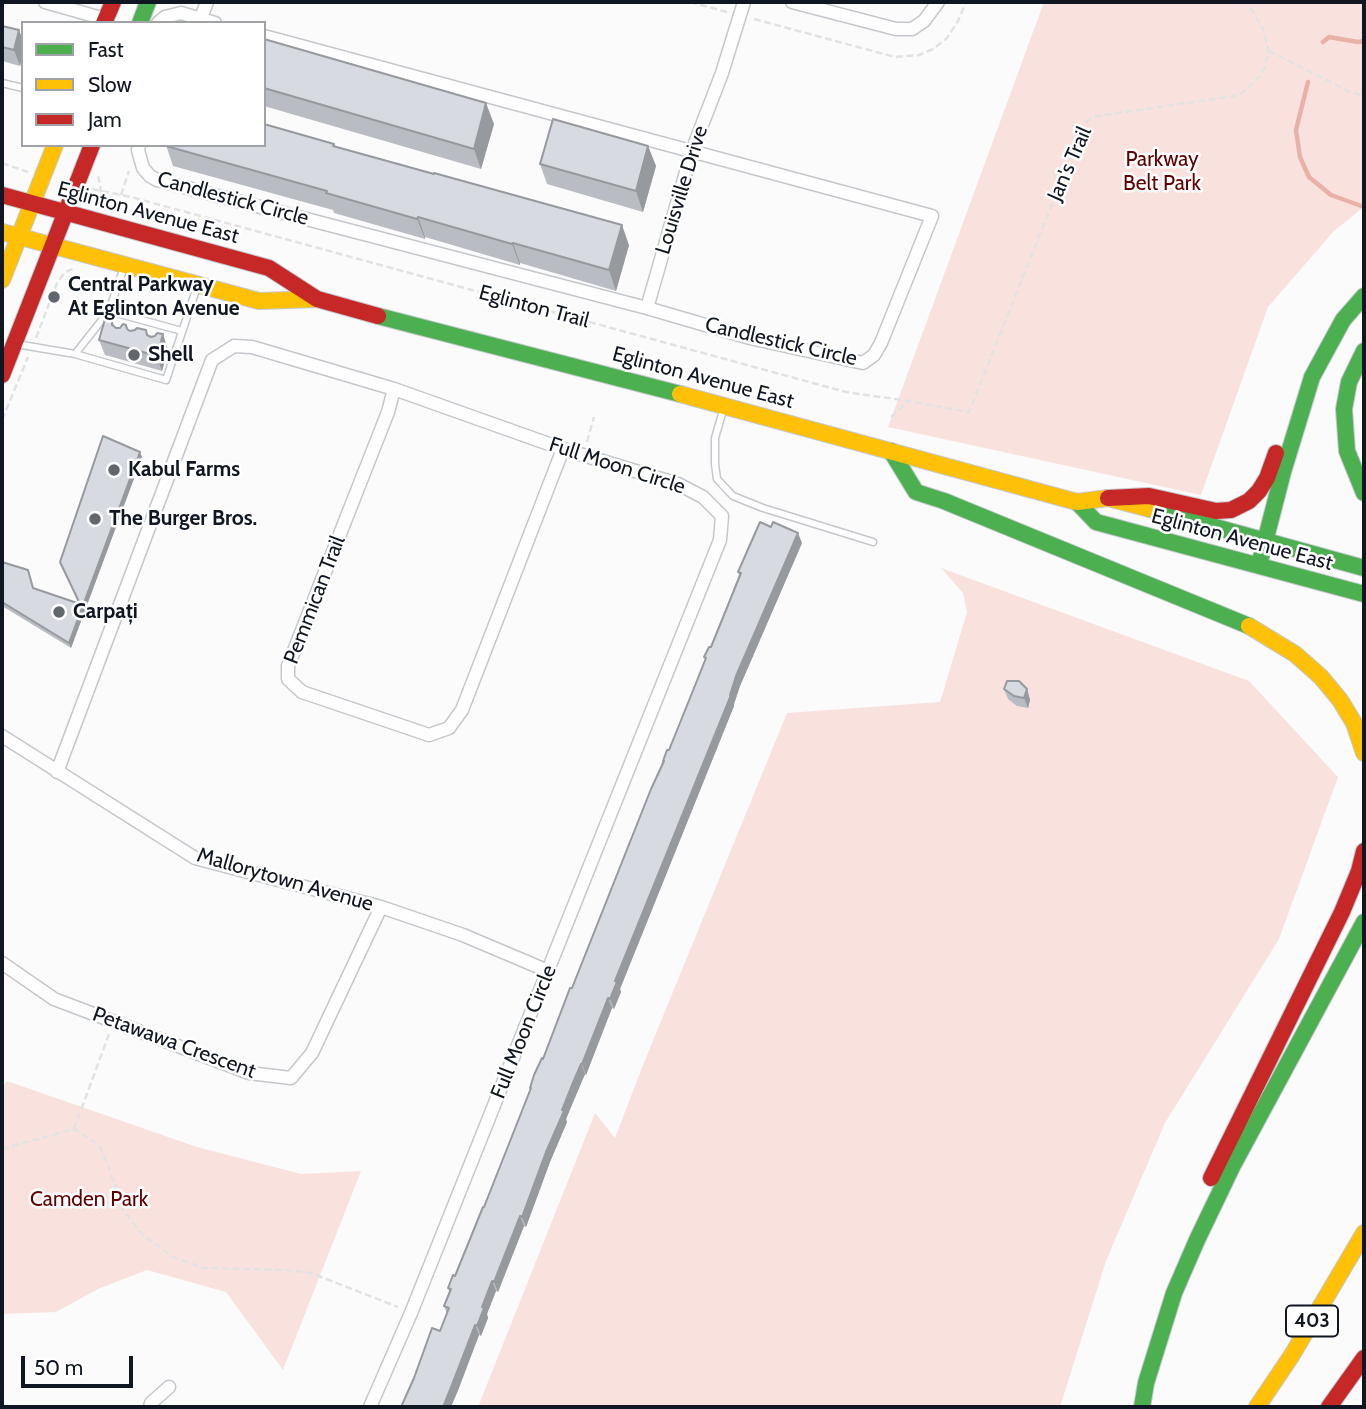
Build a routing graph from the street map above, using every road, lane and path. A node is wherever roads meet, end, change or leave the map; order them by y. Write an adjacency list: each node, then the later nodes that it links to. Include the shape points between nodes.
1 (44, 2): 13 (street)
2 (113, 2): 14 (main road)
3 (148, 2): 15 (main road)
4 (207, 2): 17 (street)
5 (690, 2): 12 (path)
6 (744, 2): 12 (street, Louisville Drive)
7 (792, 2): 8 (street, via 897,29 912,29)
8 (938, 2)
9 (966, 2): 12 (path, via 947,38 919,55 895,57)
10 (1247, 2): 19 (path)
11 (177, 7): 16 (street); 17 (street)
12 (741, 16): 26 (street, Louisville Drive)
13 (103, 21)
14 (106, 21)
15 (141, 21)
16 (160, 21)
17 (200, 21)
18 (266, 37): 26 (street, Candlestick Circle)
19 (1269, 51): 22 (path); 60 (path, Jan's Trail, via 1259,77 1234,96 1098,116 1084,124)
20 (2, 83): 21 (lane)
21 (21, 88)
22 (1364, 96)
23 (54, 147): 33 (main road)
24 (91, 147): 34 (main road)
25 (139, 147): 43 (street, Candlestick Circle, via 139,162 158,180)
26 (692, 151): 43 (street, Louisville Drive); 43 (street, Candlestick Circle, via 932,216 881,343 863,363 750,338)
27 (2, 163): 29 (path)
28 (132, 167): 32 (path)
29 (27, 172)
30 (101, 191): 32 (path, Eglinton Trail)
31 (2, 195): 33 (main road, Eglinton Avenue East)
32 (121, 195): 58 (path, Eglinton Trail, via 846,392)
33 (32, 204): 34 (main road, Eglinton Avenue East); 36 (main road)
34 (66, 213): 37 (main road); 42 (main road, Eglinton Avenue East, via 269,268)
35 (2, 232): 36 (main road, Eglinton Avenue East)
36 (19, 237): 37 (main road, Eglinton Avenue East); 39 (main road)
37 (53, 245): 38 (main road, Eglinton Avenue East); 52 (main road)
38 (125, 265): 40 (main road, Eglinton Avenue East); 44 (lane)
39 (2, 281)
40 (198, 284): 42 (main road, Eglinton Avenue East, via 259,301); 50 (lane)
41 (1364, 296): 57 (main road, via 1331,340)
42 (317, 299): 59 (main road, Eglinton Avenue East)
43 (647, 308)
44 (109, 311): 45 (lane); 54 (lane)
45 (128, 317): 46 (lane); 48 (lane)
46 (143, 321): 47 (lane); 49 (lane)
47 (163, 326): 50 (lane); 51 (lane)
48 (126, 327)
49 (140, 331)
50 (182, 331): 54 (lane, via 166,380 151,372)
51 (160, 336)
52 (14, 344): 54 (lane); 55 (main road)
53 (1364, 351): 66 (main road, via 1349,382 1344,423 1348,451)
54 (75, 354)
55 (2, 375)
56 (394, 389): 64 (street, Full Moon Circle); 64 (street, Pemmican Trail, via 288,666 288,680 302,692 429,735 449,728 462,710); 76 (street, Full Moon Circle, via 252,347 234,346 212,360)
57 (1306, 395): 67 (main road, via 1290,405 1267,478 1241,506 1216,511 1149,496); 69 (main road)
58 (909, 401): 60 (path, Eglinton Trail); 61 (path)
59 (724, 405): 65 (main road, Eglinton Avenue East); 70 (lane, via 715,438 715,464 718,479 733,496)
60 (969, 412)
61 (891, 417)
62 (594, 418): 63 (path)
63 (587, 442)
64 (563, 449): 81 (street, Full Moon Circle, via 678,484 704,497 722,516 720,540)
65 (891, 451): 68 (main road, Eglinton Avenue East); 75 (main road, via 916,492 1216,612 1295,654 1340,700)
66 (1364, 493)
67 (1108, 498): 68 (main road, Eglinton Avenue East); 69 (main road, Eglinton Avenue East)
68 (1077, 502): 71 (main road, Eglinton Avenue East, via 1096,522)
69 (1265, 541): 71 (main road); 72 (main road, Eglinton Avenue East)
70 (873, 542)
71 (1259, 565): 73 (main road, Eglinton Avenue East)
72 (1364, 568)
73 (1364, 594)
74 (2, 736): 76 (street, Mallorytown Avenue)
75 (1364, 753)
76 (57, 772): 78 (street, Mallorytown Avenue, via 195,858)
77 (1364, 851): 86 (main road, via 1342,912 1193,1217)
78 (381, 906): 81 (street, Mallorytown Avenue); 82 (street, Petawawa Crescent, via 312,1053 291,1078 248,1073)
79 (1364, 922): 86 (main road)
80 (2, 963): 82 (street, Petawawa Crescent, via 54,999)
81 (548, 971): 87 (street, Full Moon Circle)
82 (113, 1022): 83 (path)
83 (74, 1129): 84 (path); 87 (path, via 99,1145 123,1210 141,1233 173,1257 204,1268 311,1273)
84 (2, 1149)
85 (1364, 1233): 93 (main road, 403)
86 (1197, 1240): 92 (main road, via 1174,1293)
87 (411, 1312): 91 (street, Full Moon Circle)
88 (1364, 1358): 94 (main road)
89 (169, 1387): 90 (street)
90 (150, 1407)
91 (370, 1407)
92 (1142, 1407)
93 (1257, 1407)
94 (1329, 1407)

